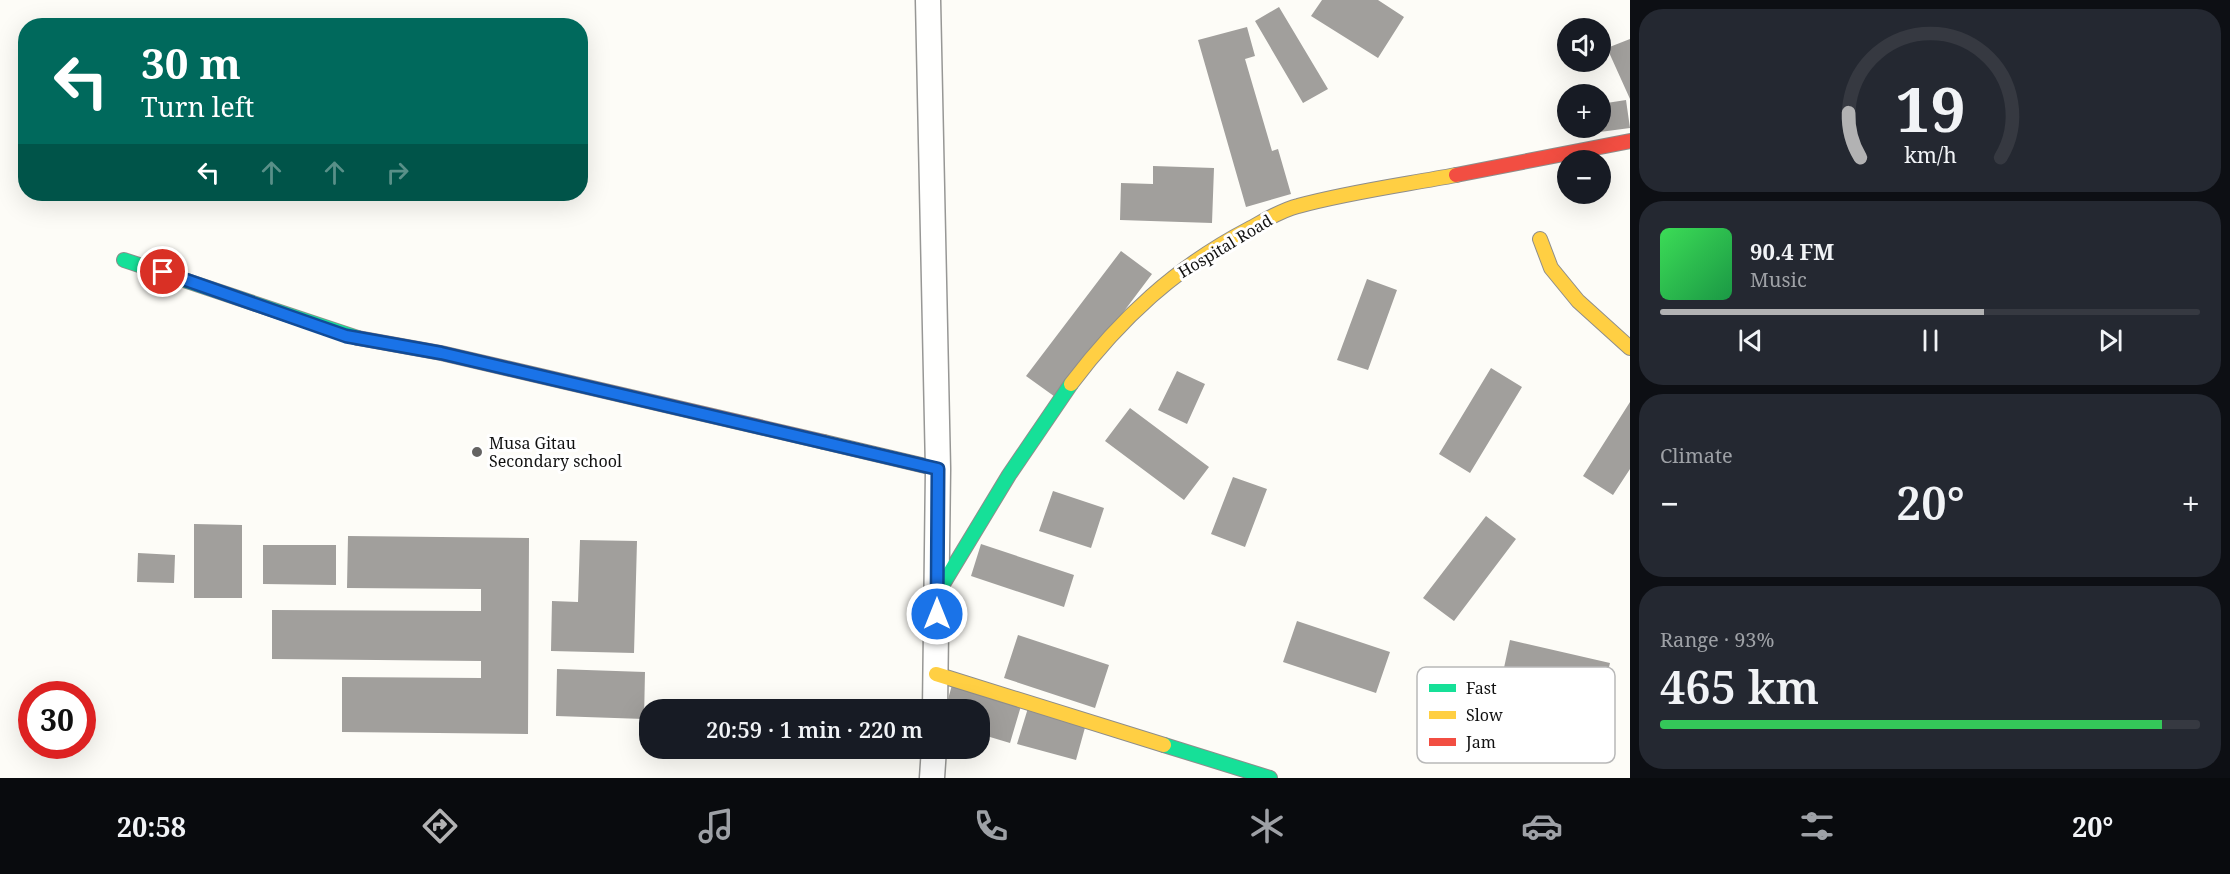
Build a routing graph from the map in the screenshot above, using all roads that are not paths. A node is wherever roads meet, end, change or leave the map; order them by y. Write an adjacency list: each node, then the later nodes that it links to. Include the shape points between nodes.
1 (928, 0): 6 (street)
2 (1630, 141): 7 (street, Hospital Road, via 1296,206 1197,259 1152,293 1111,334 1062,396)
3 (1540, 239): 5 (street, via 1551,268 1578,301)
4 (124, 260): 6 (street, via 346,336 441,353)
5 (1630, 348)
6 (938, 469): 7 (street)
7 (937, 594): 8 (street)
8 (936, 674): 9 (street); 12 (street)
9 (935, 699)
10 (933, 759): 11 (street)
11 (932, 778)
12 (1270, 778)

